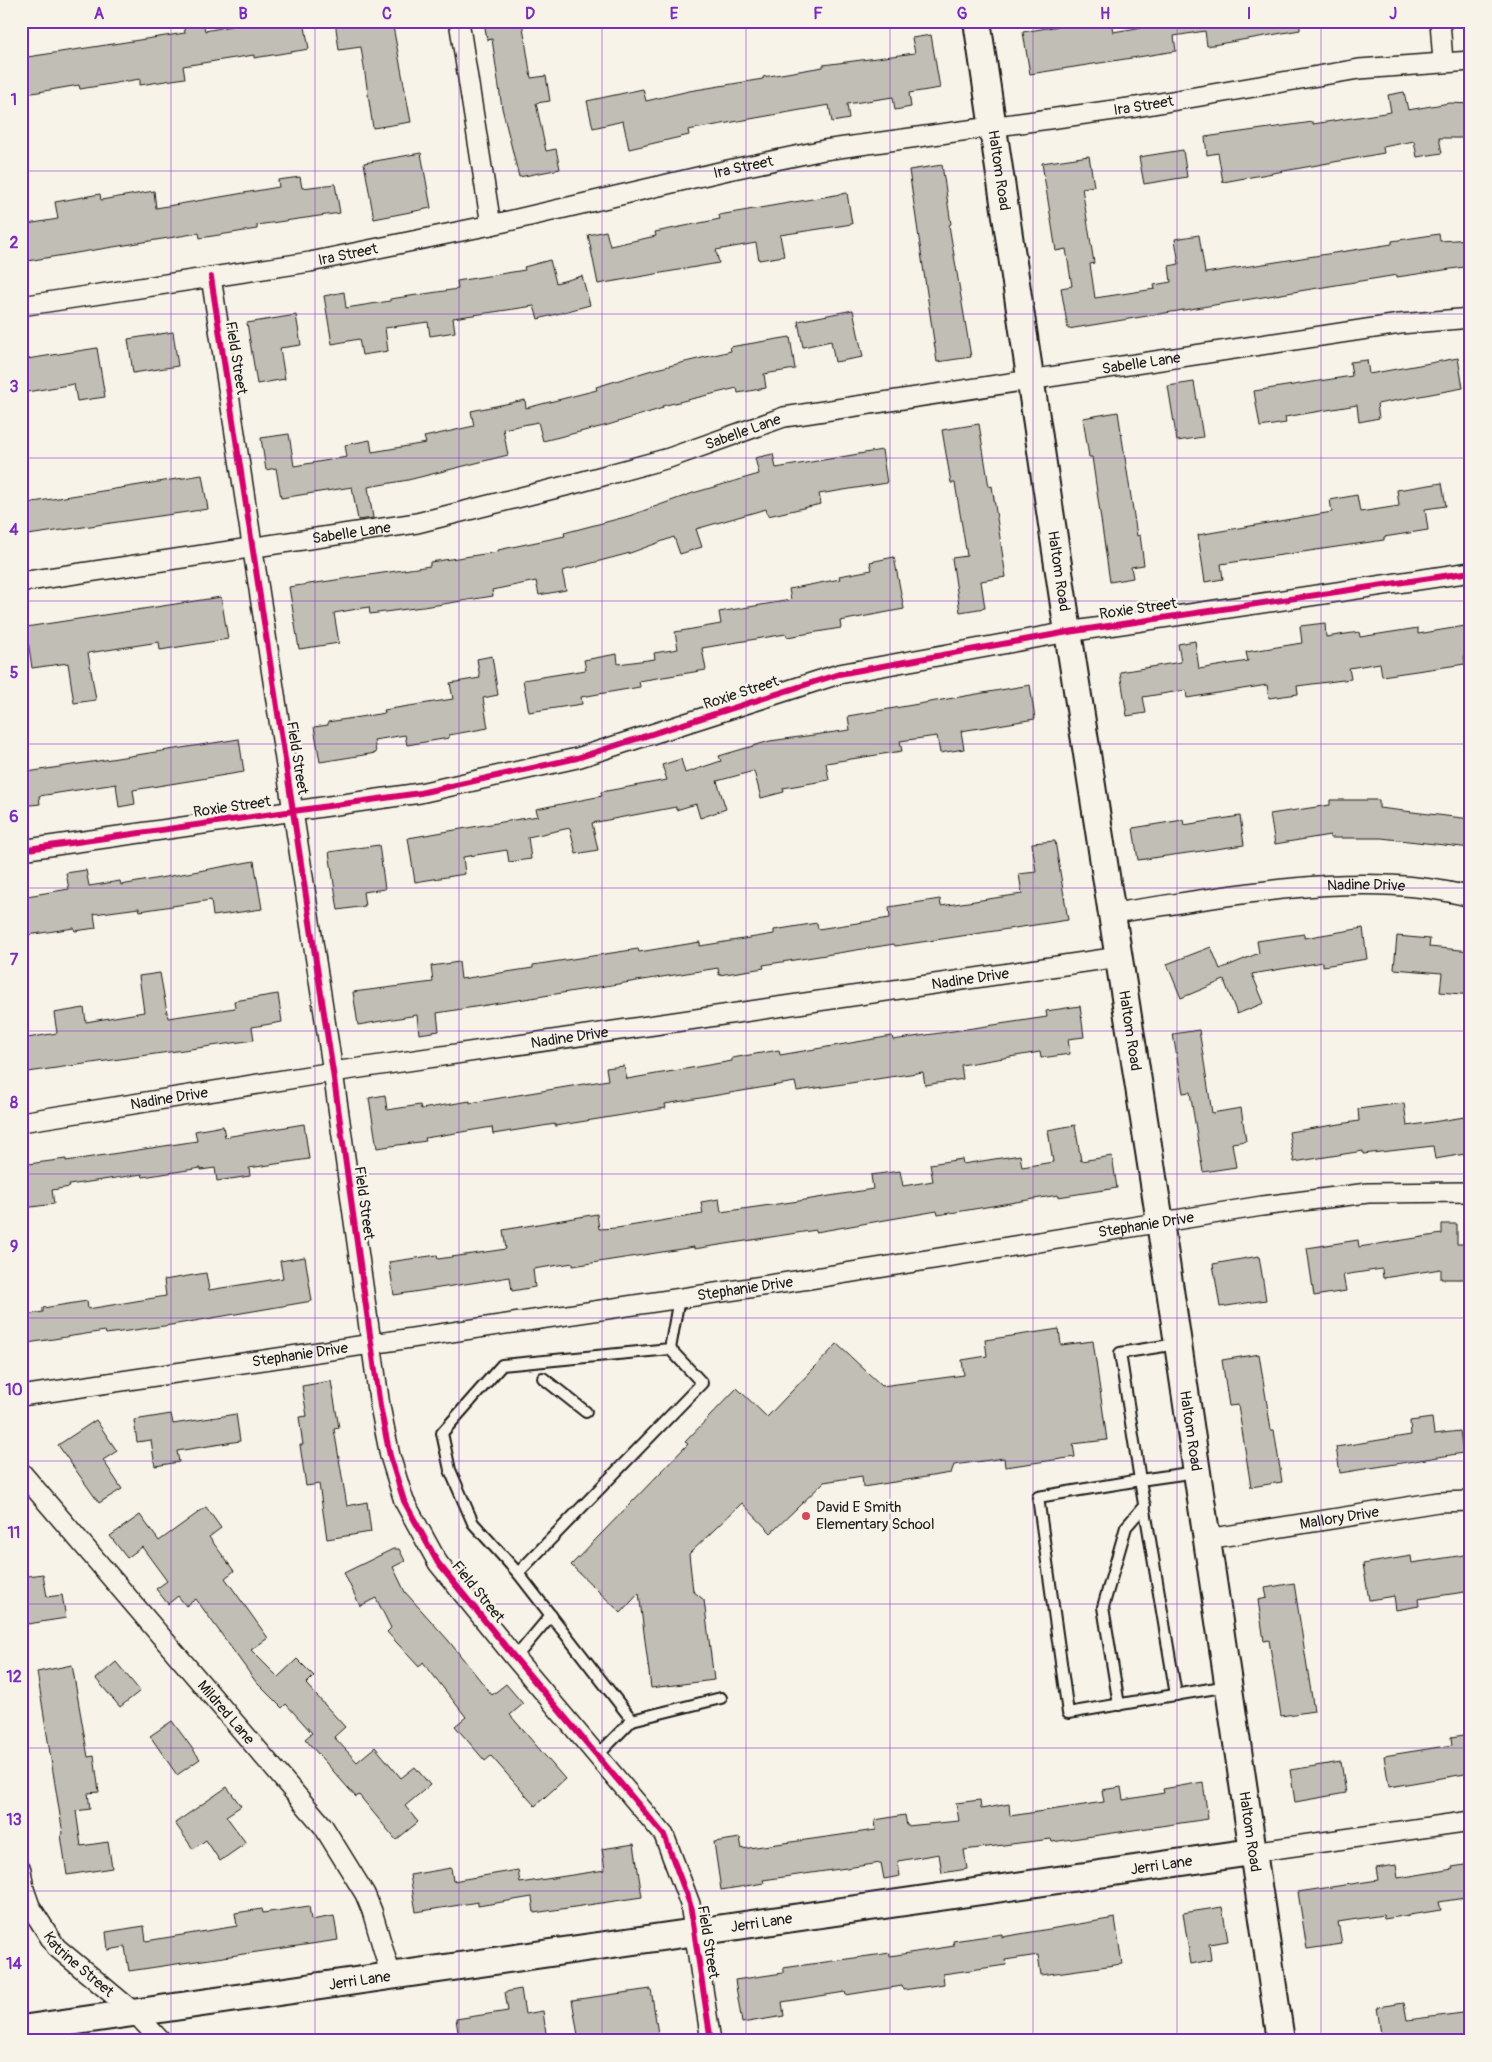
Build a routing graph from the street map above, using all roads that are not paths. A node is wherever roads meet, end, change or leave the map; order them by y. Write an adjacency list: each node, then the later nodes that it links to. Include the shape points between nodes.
1 (459, 21): 7 (street)
2 (977, 21): 6 (main road, Haltom Road)
3 (1440, 21): 5 (street)
4 (1471, 61): 5 (street, Ira Street)
5 (1443, 62): 6 (street, Ira Street, via 1359,69)
6 (992, 127): 7 (street, Ira Street, via 815,152); 11 (main road, Haltom Road)
7 (491, 226): 8 (street, Ira Street, via 310,262)
8 (211, 277): 9 (street, Ira Street); 12 (street, Field Street)
9 (21, 306)
10 (1471, 318): 11 (street, Sabelle Lane, via 1400,324)
11 (1030, 378): 12 (street, Sabelle Lane, via 784,417 668,458 527,496 417,522); 15 (main road, Haltom Road)
12 (252, 548): 14 (street, Sabelle Lane); 16 (street, Field Street)
13 (1471, 572): 15 (street, Roxie Street)
14 (21, 582)
15 (1068, 632): 16 (street, Roxie Street, via 839,674 578,758 420,793); 19 (main road, Haltom Road)
16 (292, 810): 17 (street, Roxie Street); 21 (street, Field Street)
17 (21, 850)
18 (1471, 897): 19 (street, Nadine Drive, via 1441,889 1371,884 1291,889)
19 (1112, 913): 20 (main road, Haltom Road)
20 (1120, 957): 21 (street, Nadine Drive); 24 (main road, Haltom Road)
21 (333, 1072): 22 (street, Nadine Drive); 26 (street, Field Street)
22 (21, 1122)
23 (1471, 1192): 24 (street, Stephanie Drive, via 1368,1194)
24 (1160, 1222): 25 (street, Stephanie Drive); 27 (main road, Haltom Road)
25 (679, 1298): 26 (street, Stephanie Drive); 28 (lane)
26 (371, 1343): 30 (street, Stephanie Drive); 40 (street, Field Street, via 387,1439 404,1501 438,1563)
27 (1178, 1344): 33 (main road, Haltom Road); 34 (lane, via 1120,1353)
28 (670, 1349): 38 (lane, via 702,1383); 38 (lane, via 502,1365 442,1433 450,1470 473,1523)
29 (543, 1378): 31 (lane)
30 (21, 1396)
31 (586, 1412)
32 (21, 1472): 51 (street, Mildred Lane, via 323,1826 365,1894)
33 (1197, 1472): 34 (lane); 37 (main road, Haltom Road)
34 (1140, 1480): 36 (lane); 44 (lane, via 1038,1496 1068,1714)
35 (1471, 1502): 37 (street, Mallory Drive, via 1438,1502)
36 (1145, 1505): 42 (lane); 44 (lane, via 1126,1527 1103,1607)
37 (1207, 1539): 41 (main road, Haltom Road)
38 (518, 1574): 39 (lane)
39 (550, 1615): 40 (lane); 45 (lane)
40 (514, 1658): 46 (street, Field Street)
41 (1228, 1686): 42 (lane); 48 (main road, Haltom Road)
42 (1176, 1695): 44 (lane)
43 (721, 1698): 45 (lane)
44 (1119, 1705)
45 (632, 1720): 46 (lane)
46 (596, 1756): 50 (street, Field Street, via 664,1834 690,1904)
47 (1471, 1822): 48 (street, Jerri Lane)
48 (1252, 1852): 50 (main road, Jerri Lane); 56 (main road, Haltom Road)
49 (21, 1870): 52 (street, Katrine Street, via 30,1906 56,1947)
50 (695, 1932): 51 (main road, Jerri Lane); 55 (street, Field Street)
51 (391, 1976): 52 (main road, Jerri Lane)
52 (135, 2013): 53 (main road, Jerri Lane); 54 (street, Katrine Street)
53 (21, 2029)
54 (161, 2041)
55 (710, 2041)
56 (1281, 2041)

